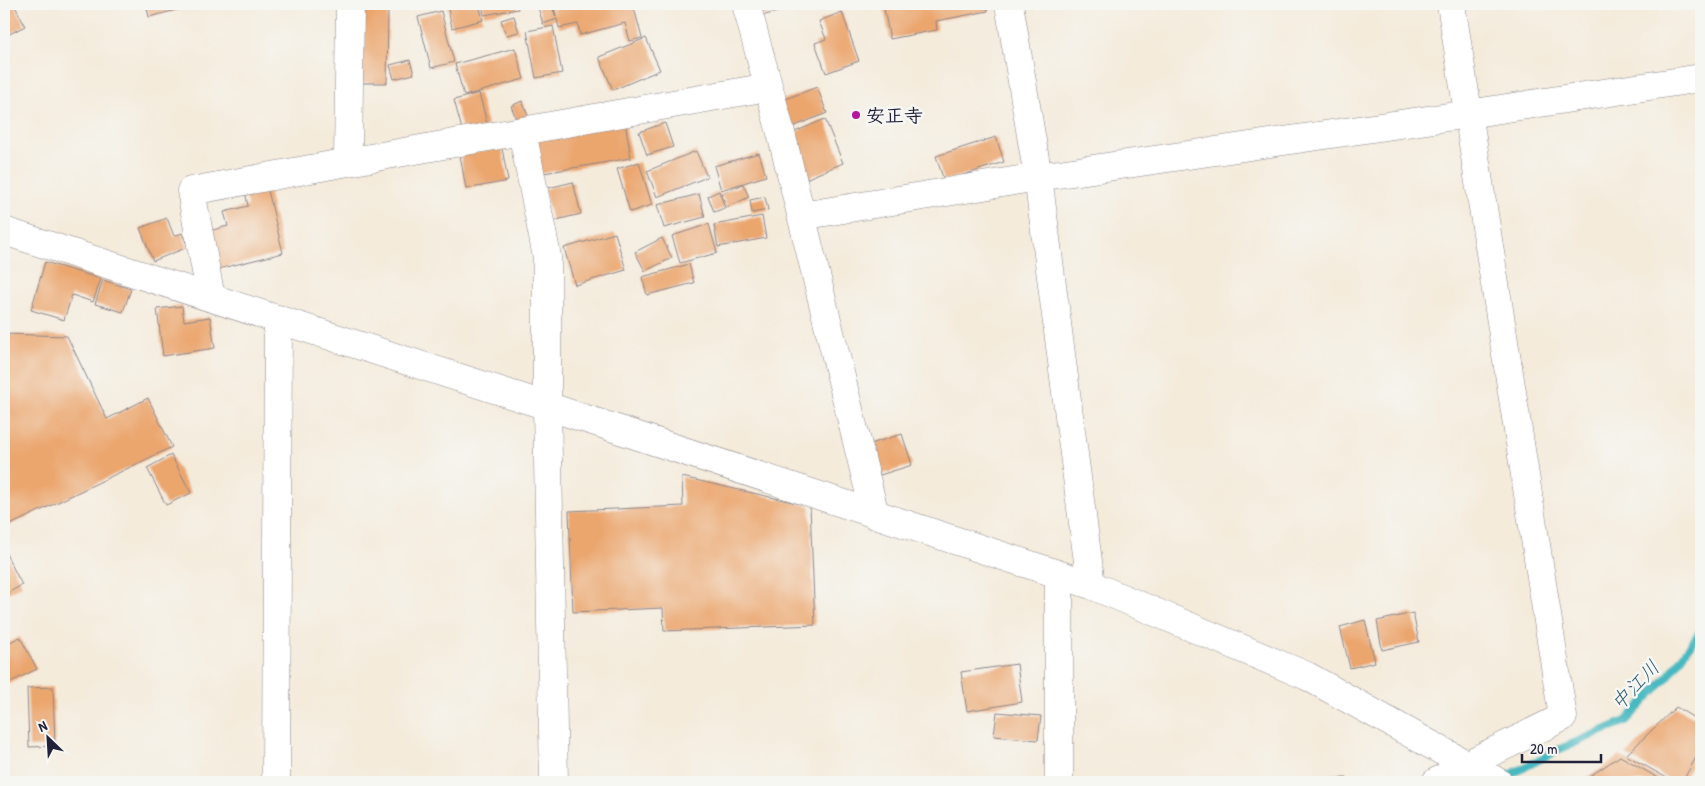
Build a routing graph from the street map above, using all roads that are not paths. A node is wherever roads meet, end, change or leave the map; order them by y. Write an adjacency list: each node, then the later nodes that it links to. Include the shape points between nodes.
1 (350, 4): 9 (street)
2 (746, 4): 6 (street)
3 (1009, 4): 10 (street)
4 (1451, 4): 7 (street)
5 (1701, 78): 7 (street)
6 (768, 87): 8 (street); 11 (street)
7 (1468, 114): 10 (street); 19 (street, via 1563,717)
8 (522, 131): 9 (street); 15 (street, via 547,257)
9 (348, 162): 13 (street, via 191,191)
10 (1038, 177): 11 (street); 18 (street)
11 (801, 216): 16 (street)
12 (4, 230): 13 (street)
13 (212, 298): 14 (street)
14 (278, 319): 15 (street); 20 (street)
15 (547, 406): 16 (street); 21 (street)
16 (875, 515): 17 (street)
17 (1059, 575): 18 (street); 22 (street)
18 (1091, 585): 19 (street, via 1307,676)
19 (1468, 764): 23 (street); 24 (street)
20 (276, 782)
21 (554, 782)
22 (1059, 782)
23 (1436, 782)
24 (1498, 782)

